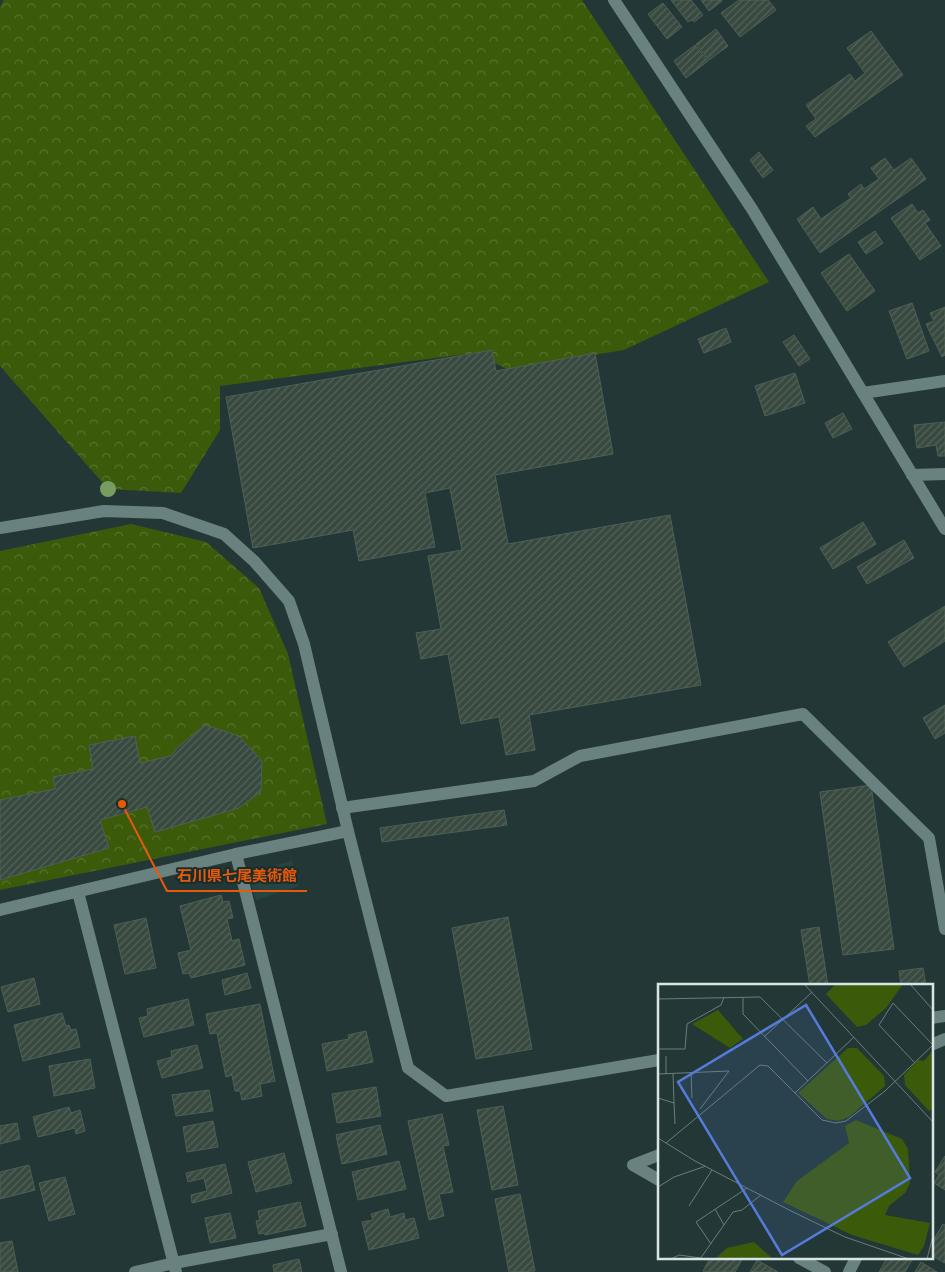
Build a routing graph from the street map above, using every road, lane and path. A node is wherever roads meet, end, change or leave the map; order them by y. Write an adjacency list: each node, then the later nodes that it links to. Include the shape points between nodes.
1 (614, 0): 3 (street, via 752,209)
2 (945, 381): 3 (street)
3 (864, 392): 5 (street)
4 (945, 474): 5 (street)
5 (912, 475): 7 (street)
6 (0, 528): 8 (street, via 104,511 163,514 224,534 254,561 289,601 304,644)
7 (945, 529)
8 (342, 808): 9 (street); 13 (street, via 534,781 580,756 803,714 929,838)
9 (348, 831): 10 (street); 18 (street, via 408,1068 446,1096)
10 (236, 854): 11 (street); 21 (street)
11 (78, 892): 12 (street); 24 (street)
12 (0, 910)
13 (945, 929)
14 (945, 1016): 15 (street)
15 (932, 1018)
16 (945, 1039): 17 (street)
17 (932, 1045)
18 (658, 1060)
19 (658, 1155): 20 (street, via 633,1165)
20 (658, 1179)
21 (332, 1234): 24 (street); 26 (street)
22 (803, 1260): 27 (street)
23 (855, 1260): 28 (street)
24 (175, 1267): 25 (street)
25 (135, 1272)
26 (341, 1272)
27 (825, 1272)
28 (849, 1272)

